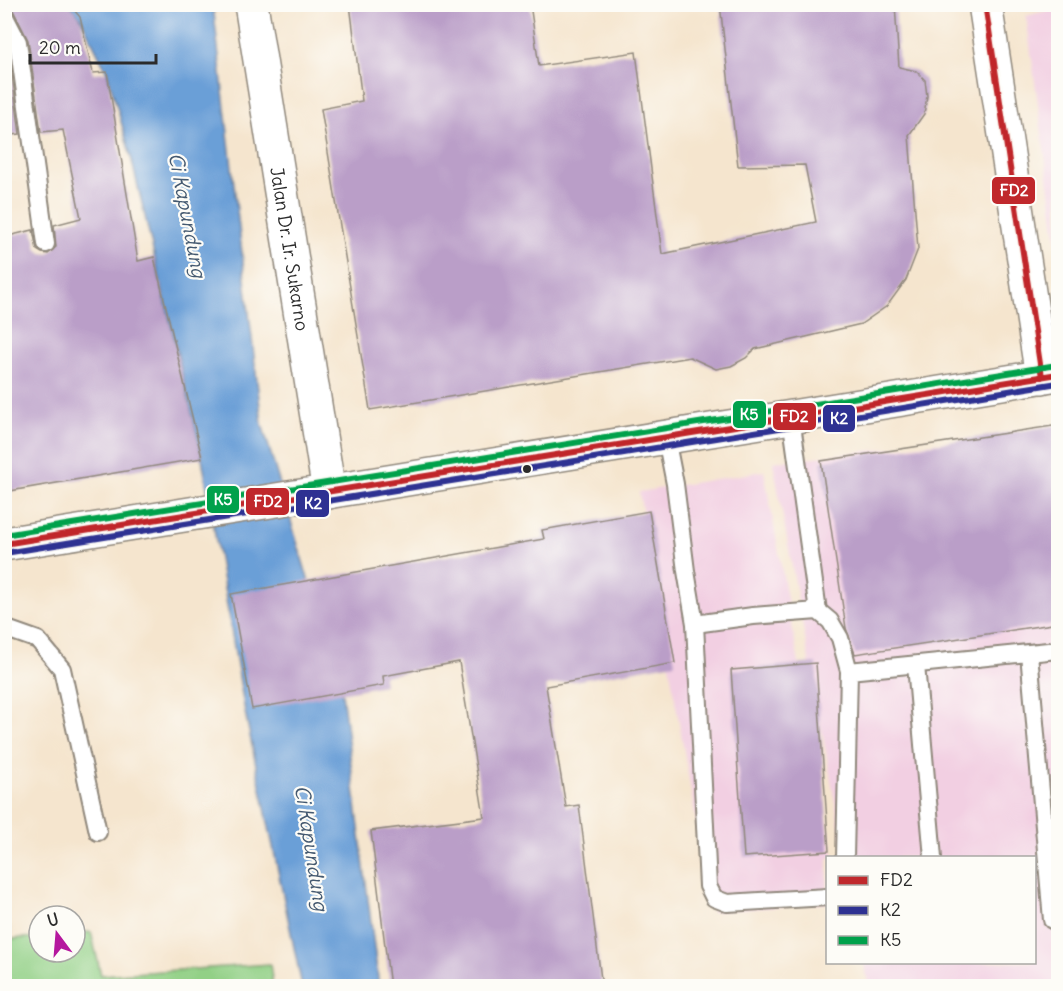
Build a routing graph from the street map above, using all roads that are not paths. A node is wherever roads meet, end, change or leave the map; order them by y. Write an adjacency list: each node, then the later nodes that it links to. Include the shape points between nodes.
1 (251, 4): 8 (main road, Jalan Dr. Ir. Sukarno)
2 (985, 4): 5 (main road)
3 (4, 15): 4 (lane, via 18,42)
4 (46, 244)
5 (1050, 376): 6 (main road)
6 (791, 417): 7 (main road); 10 (lane)
7 (666, 438): 8 (main road); 11 (lane)
8 (329, 492): 9 (main road)
9 (4, 544)
10 (818, 611): 11 (lane); 16 (lane, via 840,638)
11 (695, 624): 20 (lane, via 708,886 714,898 727,903)
12 (4, 628): 17 (lane, via 38,640 62,669)
13 (1059, 650): 14 (lane)
14 (1029, 652): 15 (lane); 21 (lane)
15 (916, 665): 16 (lane); 19 (lane)
16 (849, 671): 18 (lane)
17 (98, 832)
18 (845, 856)
19 (933, 856)
20 (826, 897)
21 (1055, 919): 22 (lane)
22 (1036, 922)

